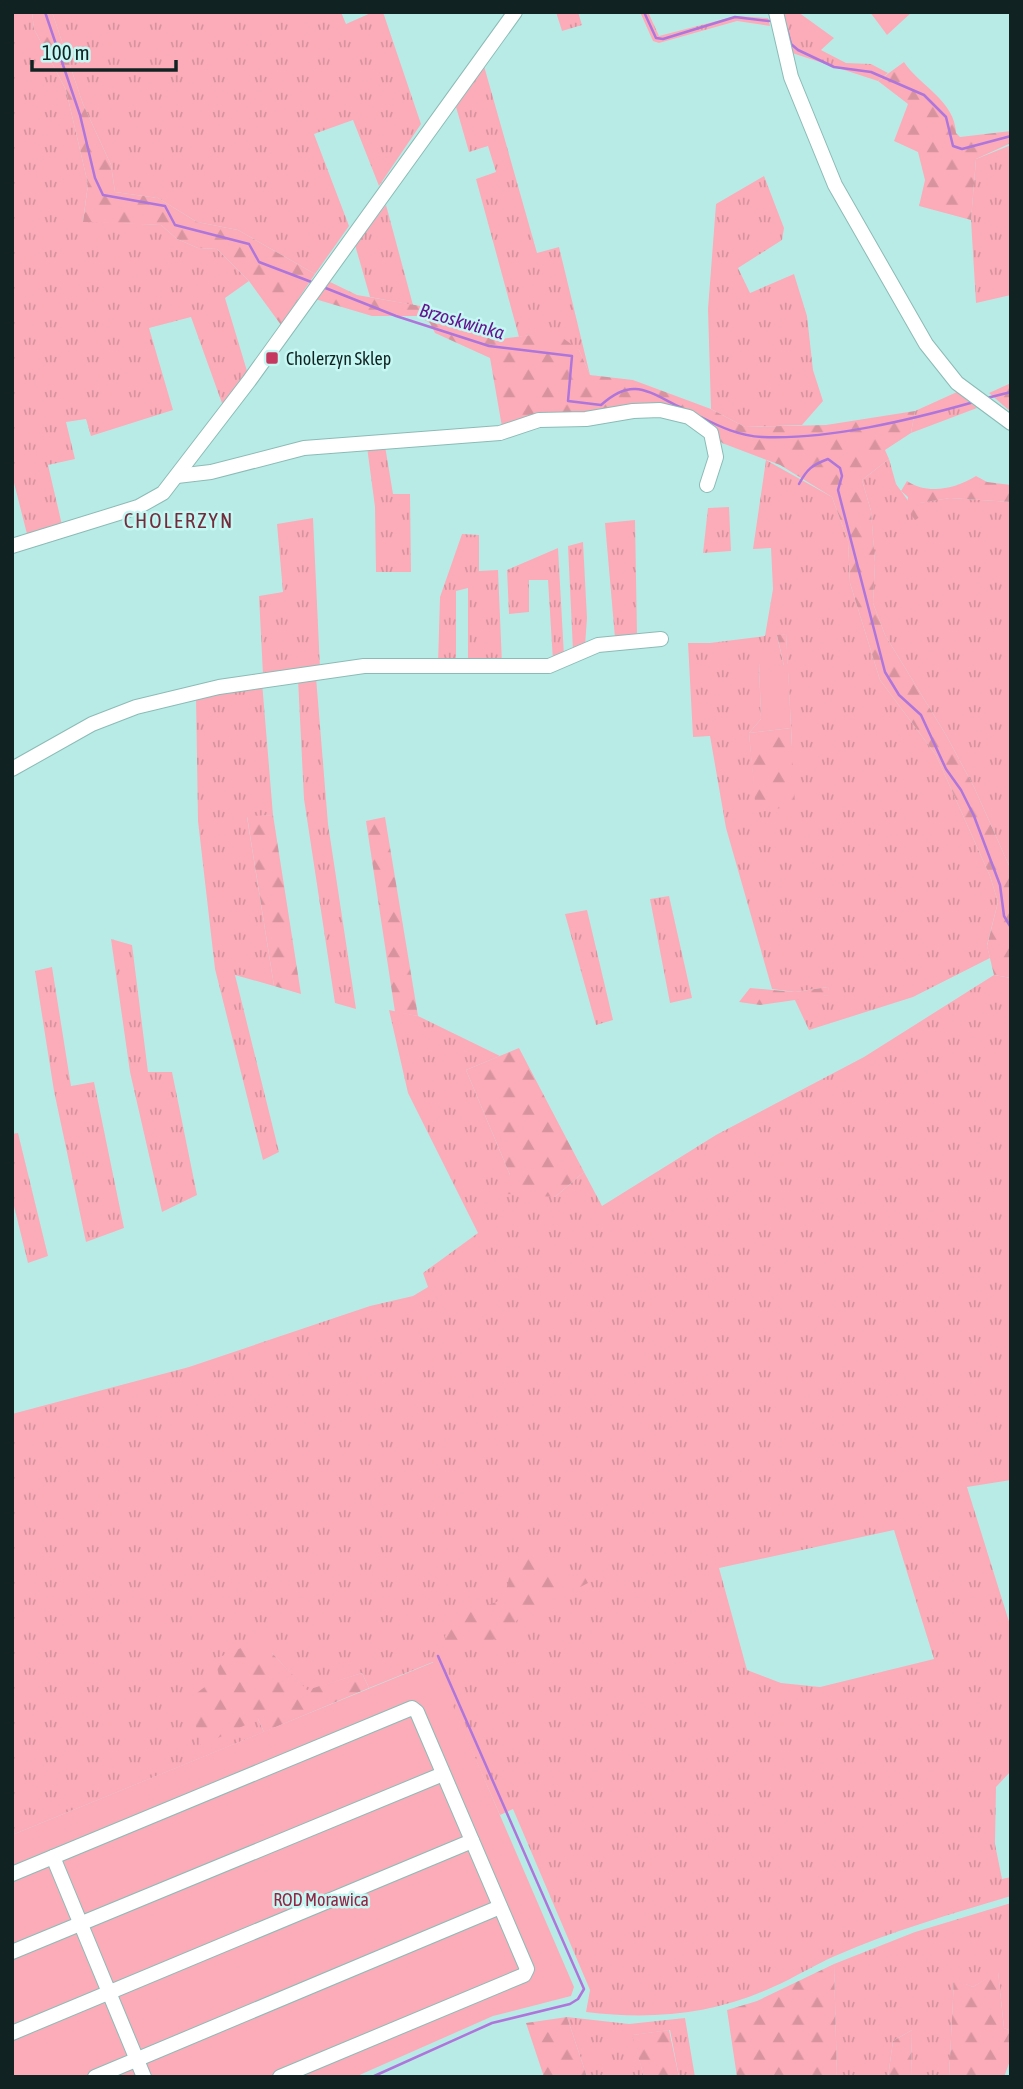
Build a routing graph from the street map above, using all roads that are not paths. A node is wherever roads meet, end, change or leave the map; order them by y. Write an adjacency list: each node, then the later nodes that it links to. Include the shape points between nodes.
1 (515, 12): 4 (street)
2 (776, 12): 3 (street, via 791,76 835,185 944,369 968,393)
3 (1011, 423)
4 (177, 476): 5 (street, via 304,448 500,433 539,420 660,410 689,417 711,433 716,457); 6 (street, via 148,503)
5 (707, 485)
6 (12, 546)
7 (661, 639): 8 (street, via 598,645 549,666 364,666 219,687 136,707 92,724)
8 (12, 769)
9 (443, 1774): 10 (street); 11 (street, via 412,1708); 14 (street)
10 (472, 1841): 13 (street); 16 (street)
11 (53, 1857): 12 (street); 14 (street)
12 (12, 1874)
13 (500, 1908): 18 (street); 21 (street, via 527,1969 524,1975)
14 (80, 1924): 15 (street); 16 (street)
15 (12, 1952)
16 (110, 1992): 17 (street); 18 (street)
17 (12, 2033)
18 (137, 2059): 19 (street); 20 (street)
19 (96, 2077)
20 (144, 2077)
21 (280, 2077)

